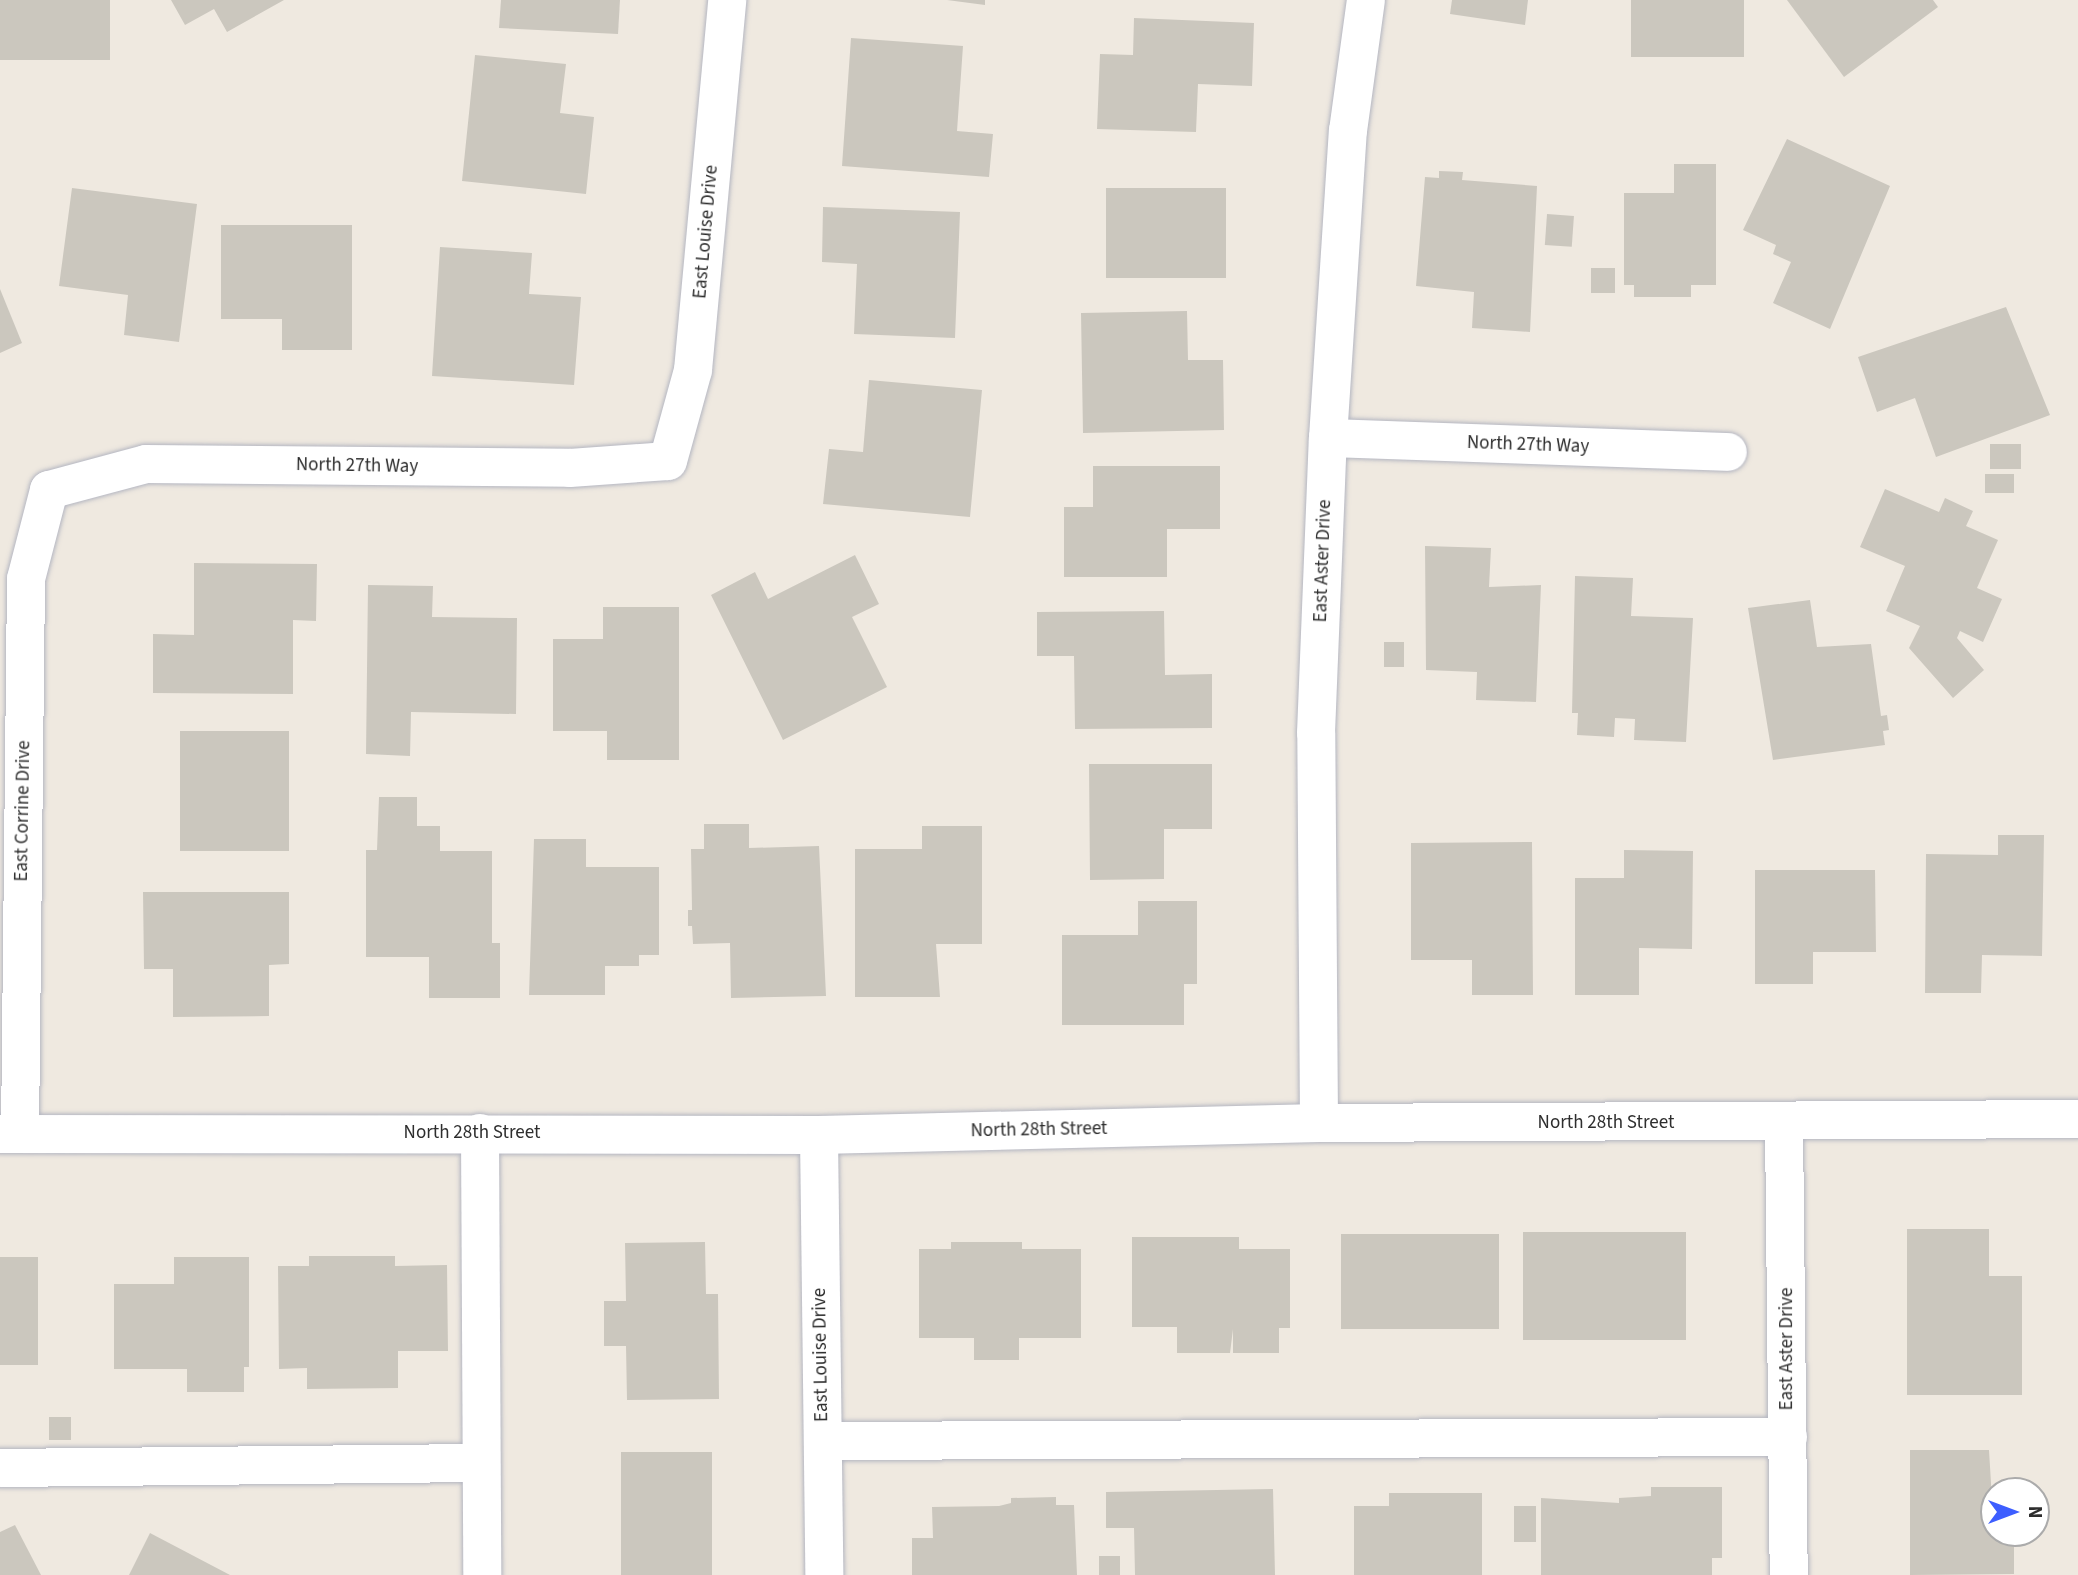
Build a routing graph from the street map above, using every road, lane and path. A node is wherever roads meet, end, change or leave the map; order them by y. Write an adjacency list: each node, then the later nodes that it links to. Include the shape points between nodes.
1 (727, 0): 5 (street, East Louise Drive, via 693,370)
2 (1366, 0): 3 (street, East Aster Drive, via 1348,131)
3 (1328, 438): 4 (street, North 27th Way); 8 (street, East Aster Drive, via 1316,733)
4 (1728, 452)
5 (668, 461): 6 (street, North 27th Way, via 570,468 146,464)
6 (49, 490): 11 (street, East Corrine Drive, via 26,579)
7 (2078, 1119): 9 (street, North 28th Street)
8 (1319, 1123): 9 (street, North 28th Street); 12 (street, North 28th Street)
9 (1784, 1123): 13 (street, East Aster Drive)
10 (480, 1133): 11 (street, North 28th Street); 12 (street, North 28th Street); 15 (street)
11 (10, 1134)
12 (819, 1135): 14 (street, East Louise Drive)
13 (1788, 1437): 14 (street); 19 (street, East Aster Drive)
14 (822, 1441): 18 (street, East Louise Drive)
15 (480, 1463): 16 (street); 17 (street)
16 (0, 1468)
17 (482, 1575)
18 (824, 1575)
19 (1789, 1575)

